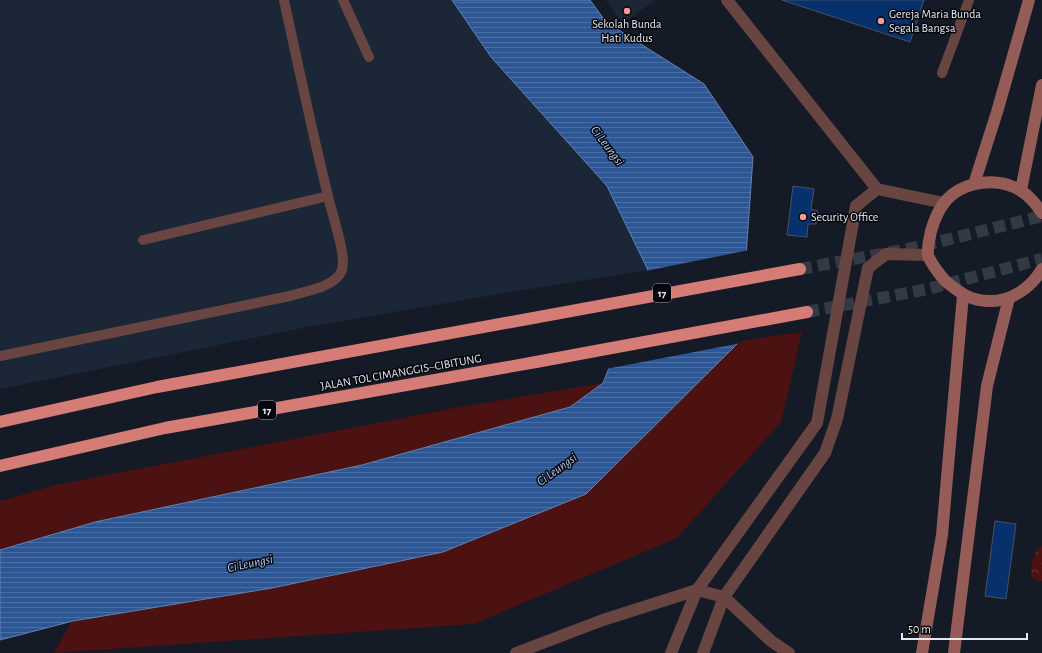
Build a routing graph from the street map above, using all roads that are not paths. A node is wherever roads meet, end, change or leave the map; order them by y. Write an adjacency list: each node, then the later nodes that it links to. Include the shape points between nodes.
1 (284, 0): 12 (lane)
2 (343, 0): 6 (lane)
3 (727, 0): 10 (street)
4 (969, 0): 7 (lane)
5 (1029, 0): 9 (street)
6 (369, 57)
7 (942, 73)
8 (1042, 85): 11 (street)
9 (974, 184): 11 (street, via 998,182); 13 (street, via 958,191)
10 (877, 189): 13 (street); 25 (street, via 856,206 817,424)
11 (1021, 190): 14 (street, via 1034,201)
12 (328, 196): 15 (lane); 22 (lane, via 343,264 339,275 326,286 290,296)
13 (944, 203): 16 (street, via 934,219)
14 (1042, 213)
15 (143, 240)
16 (928, 255): 19 (street, via 943,279); 26 (street, via 886,254 868,268 837,419 825,453)
17 (800, 269): 23 (highway, 17, via 156,386)
18 (1042, 269): 20 (street, via 1037,278 1024,290)
19 (963, 295): 20 (street, via 986,301); 31 (street, via 942,535)
20 (1009, 298): 32 (street, via 988,386)
21 (807, 312): 24 (highway, JALAN TOL CIMANGGIS–CIBITUNG / 17, via 165,428)
22 (0, 356)
23 (0, 422)
24 (0, 466)
25 (697, 590): 26 (street); 27 (street, via 603,620); 28 (street)
26 (724, 597): 29 (street); 30 (street, via 771,641)
27 (516, 653)
28 (671, 653)
29 (704, 653)
30 (789, 653)
31 (922, 653)
32 (954, 653)

